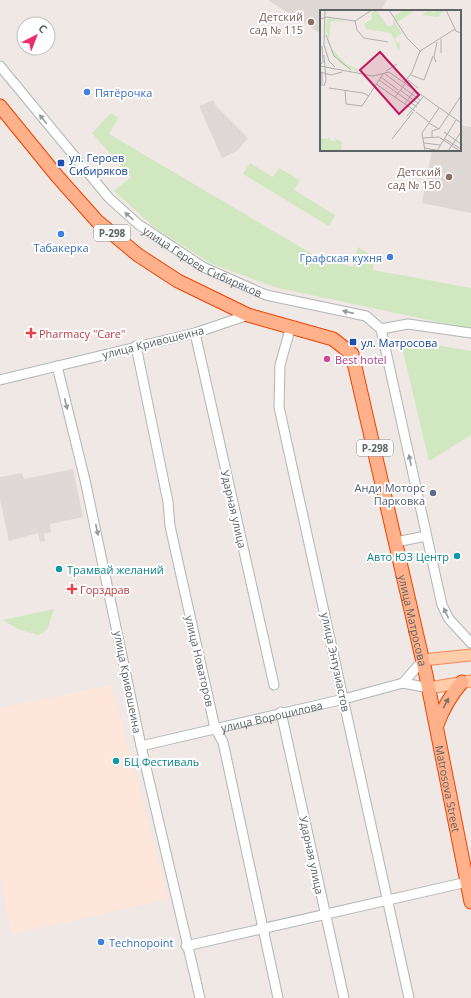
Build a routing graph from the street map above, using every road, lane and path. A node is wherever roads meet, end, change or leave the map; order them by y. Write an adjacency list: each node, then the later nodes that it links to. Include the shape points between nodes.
1 (0, 66): 5 (street, улица Героев Сибиряков, one-way to 1, via 366,316 259,292 203,267 138,224 109,198)
2 (0, 106): 3 (highway, Р-298, via 97,221 138,255 178,281)
3 (248, 315): 4 (highway, Р-298); 6 (street, улица Кривошеина)
4 (291, 326): 12 (highway, улица Матросова / Р-298, via 333,339 352,354); 20 (street, улица Энтузиастов, via 280,365 279,407)
5 (381, 329): 7 (street, via 408,324); 11 (street, one-way to 5)
6 (195, 333): 8 (street, улица Кривошеина); 18 (street, Ударная улица)
7 (471, 333)
8 (136, 346): 9 (street, улица Кривошеина); 23 (street, улица Новаторов, via 168,502 170,526)
9 (57, 366): 10 (street, улица Кривошеина); 24 (street, улица Кривошеина, one-way to 24, via 98,535)
10 (0, 380)
11 (426, 536): 12 (street); 13 (street, one-way to 11, via 448,619 442,605)
12 (396, 542): 15 (highway, улица Матросова / Р-298)
13 (471, 643)
14 (471, 655): 15 (main road)
15 (423, 660): 17 (street); 19 (highway, Matrosova Street / Р-298)
16 (466, 682): 19 (main road, улица Ворошилова); 22 (highway, one-way to 16, via 451,695)
17 (403, 683): 19 (street, улица Ворошилова); 20 (street, улица Ворошилова)
18 (274, 685)
19 (429, 688): 22 (highway, Matrosova Street / Р-298)
20 (344, 699): 21 (street, улица Ворошилова); 26 (street, улица Энтузиастов)
21 (281, 712): 23 (street, улица Ворошилова); 28 (street, Ударная улица)
22 (437, 727): 25 (highway, Matrosova Street / Р-298)
23 (215, 728): 24 (street, улица Ворошилова); 29 (street, улица Новаторов, via 223,742)
24 (141, 746): 30 (street, улица Кривошеина)
25 (467, 882): 26 (street); 27 (highway, Matrosova Street / Р-298)
26 (388, 900): 28 (street); 34 (street, улица Энтузиастов)
27 (471, 902)
28 (325, 914): 29 (street); 33 (street, Ударная улица)
29 (263, 928): 30 (street); 32 (street, улица Новаторов)
30 (186, 946): 31 (street, улица Кривошеина)
31 (200, 998)
32 (278, 998)
33 (344, 998)
34 (409, 998)

